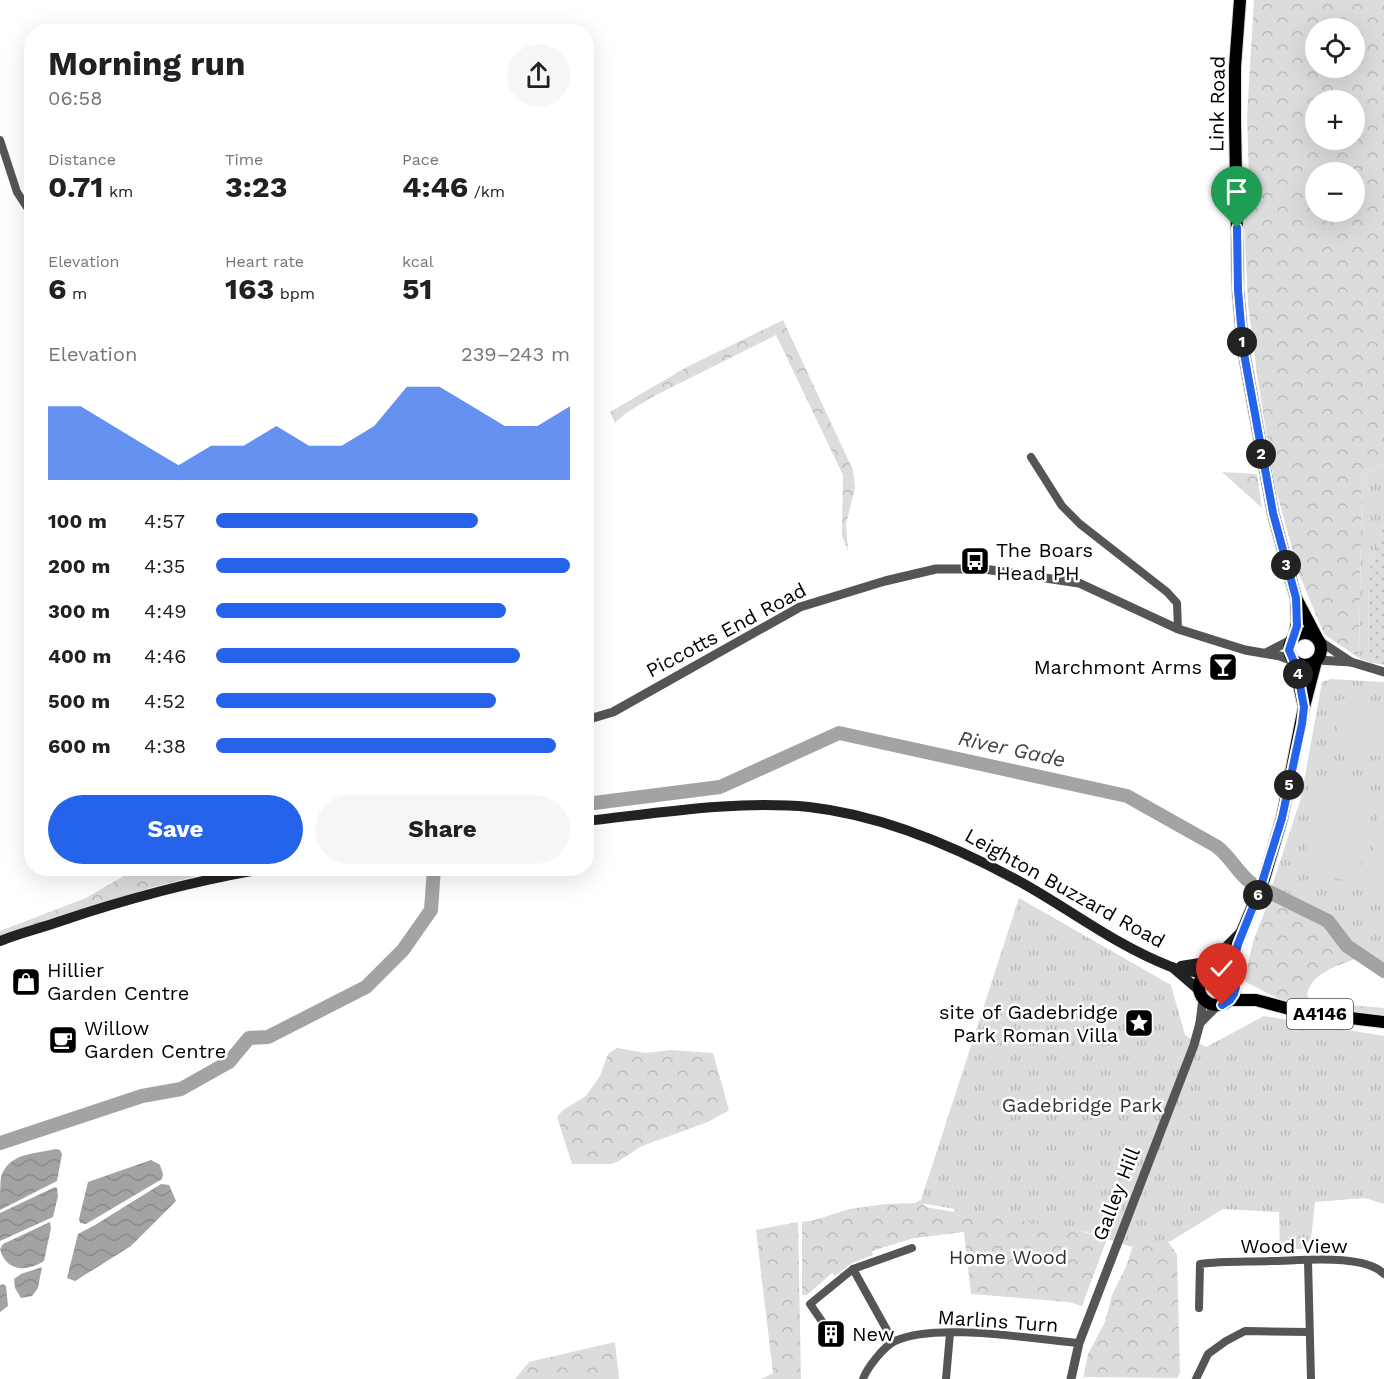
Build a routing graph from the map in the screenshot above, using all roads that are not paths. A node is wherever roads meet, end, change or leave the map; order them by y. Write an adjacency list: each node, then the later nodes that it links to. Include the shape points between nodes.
1 (1240, 0): 5 (main road, Link Road, via 1235,123 1243,348 1270,503)
2 (0, 140): 3 (street)
3 (24, 203)
4 (1031, 457): 6 (street, via 1062,506 1177,603)
5 (1296, 598): 7 (main road, Link Road); 8 (main road, Link Road)
6 (1178, 629): 9 (street, Piccotts End Road); 15 (street, Piccotts End Road, via 1079,583 984,569 936,568 800,607 613,712)
7 (1293, 639): 8 (main road, via 1305,633); 9 (street); 10 (main road, Link Road, via 1289,650)
8 (1317, 639): 11 (main road, Link Road, via 1321,652); 12 (street)
9 (1266, 653): 10 (street, Piccotts End Road)
10 (1294, 661): 11 (main road, via 1305,666); 14 (main road, Link Road)
11 (1317, 661): 12 (street); 14 (main road, Link Road)
12 (1351, 662): 13 (street)
13 (1384, 672)
14 (1304, 707): 18 (main road, Link Road, via 1282,818)
15 (594, 718)
16 (594, 820): 21 (main road, Leighton Buzzard Road, via 774,805 810,807 868,819 958,850 1017,880 1110,938)
17 (202, 876): 19 (main road)
18 (1245, 927): 20 (main road, Link Road); 21 (main road, via 1206,962)
19 (0, 941)
20 (1238, 944): 22 (main road, Link Road); 24 (main road, Link Road)
21 (1171, 967): 23 (main road, Leighton Buzzard Road); 25 (main road, Leighton Buzzard Road)
22 (1218, 969): 23 (main road); 24 (main road)
23 (1205, 974): 25 (main road, via 1199,985)
24 (1234, 981): 26 (main road); 27 (main road, A4146)
25 (1201, 995): 28 (main road, via 1208,1003); 30 (street, Galley Hill)
26 (1230, 1000): 27 (main road, A4146); 28 (main road)
27 (1256, 1000): 29 (main road, A4146, via 1301,1012)
28 (1218, 1005): 30 (street, Galley Hill)
29 (1384, 1022)
30 (1200, 1023): 40 (street, Galley Hill)
31 (912, 1248): 33 (street)
32 (1308, 1261): 34 (street, Wood View, via 1361,1263); 35 (street, Wood View, via 1200,1264); 37 (street)
33 (854, 1269): 36 (street, via 810,1304); 39 (street)
34 (1384, 1274)
35 (1199, 1308)
36 (828, 1330)
37 (1309, 1332): 44 (street, via 1245,1331 1208,1354); 45 (street)
38 (950, 1333): 39 (street, Marlins Turn, via 925,1333); 40 (street, Marlins Turn); 42 (street)
39 (893, 1341): 41 (street, via 867,1368)
40 (1079, 1343): 43 (street, Galley Hill)
41 (863, 1379)
42 (946, 1379)
43 (1071, 1379)
44 (1196, 1379)
45 (1311, 1379)

